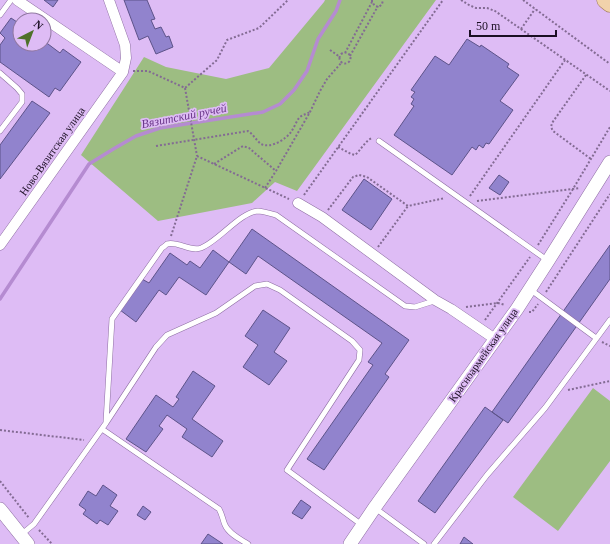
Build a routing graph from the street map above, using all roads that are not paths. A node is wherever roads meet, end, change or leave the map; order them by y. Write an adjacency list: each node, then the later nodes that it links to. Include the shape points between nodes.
1 (11, 0): 6 (lane)
2 (17, 0): 7 (street)
3 (109, 0): 7 (street, via 125,45)
4 (605, 0): 5 (main road)
5 (610, 4)
6 (0, 15)
7 (123, 72): 13 (street, Ново-Вязитская улица)
8 (0, 73): 9 (lane, via 22,94 22,102)
9 (0, 131)
10 (379, 141): 14 (lane)
11 (610, 162): 14 (street, Красноармейская улица)
12 (298, 203): 16 (street, via 322,217)
13 (0, 245)
14 (548, 261): 15 (street, Красноармейская улица)
15 (530, 289): 18 (lane); 19 (street, Красноармейская улица)
16 (436, 300): 19 (street); 20 (lane, via 415,307 405,306 276,215 259,211 249,213 199,249 173,244 162,248 112,319)
17 (610, 320): 18 (lane)
18 (596, 338): 30 (lane, via 546,408 487,475)
19 (496, 339): 22 (street, Красноармейская улица)
20 (106, 423): 21 (lane); 24 (lane, via 156,347 167,336 216,313 255,286 267,284 287,294 352,341 360,350 359,360 287,470)
21 (102, 429): 25 (lane); 27 (lane, via 219,509 228,531)
22 (375, 507): 24 (street, Красноармейская улица); 26 (lane)
23 (0, 509): 25 (street)
24 (363, 525): 28 (street, Красноармейская улица)
25 (24, 540)
26 (417, 542): 29 (lane)
27 (248, 544)
28 (350, 544)
29 (424, 544)
30 (434, 544)

